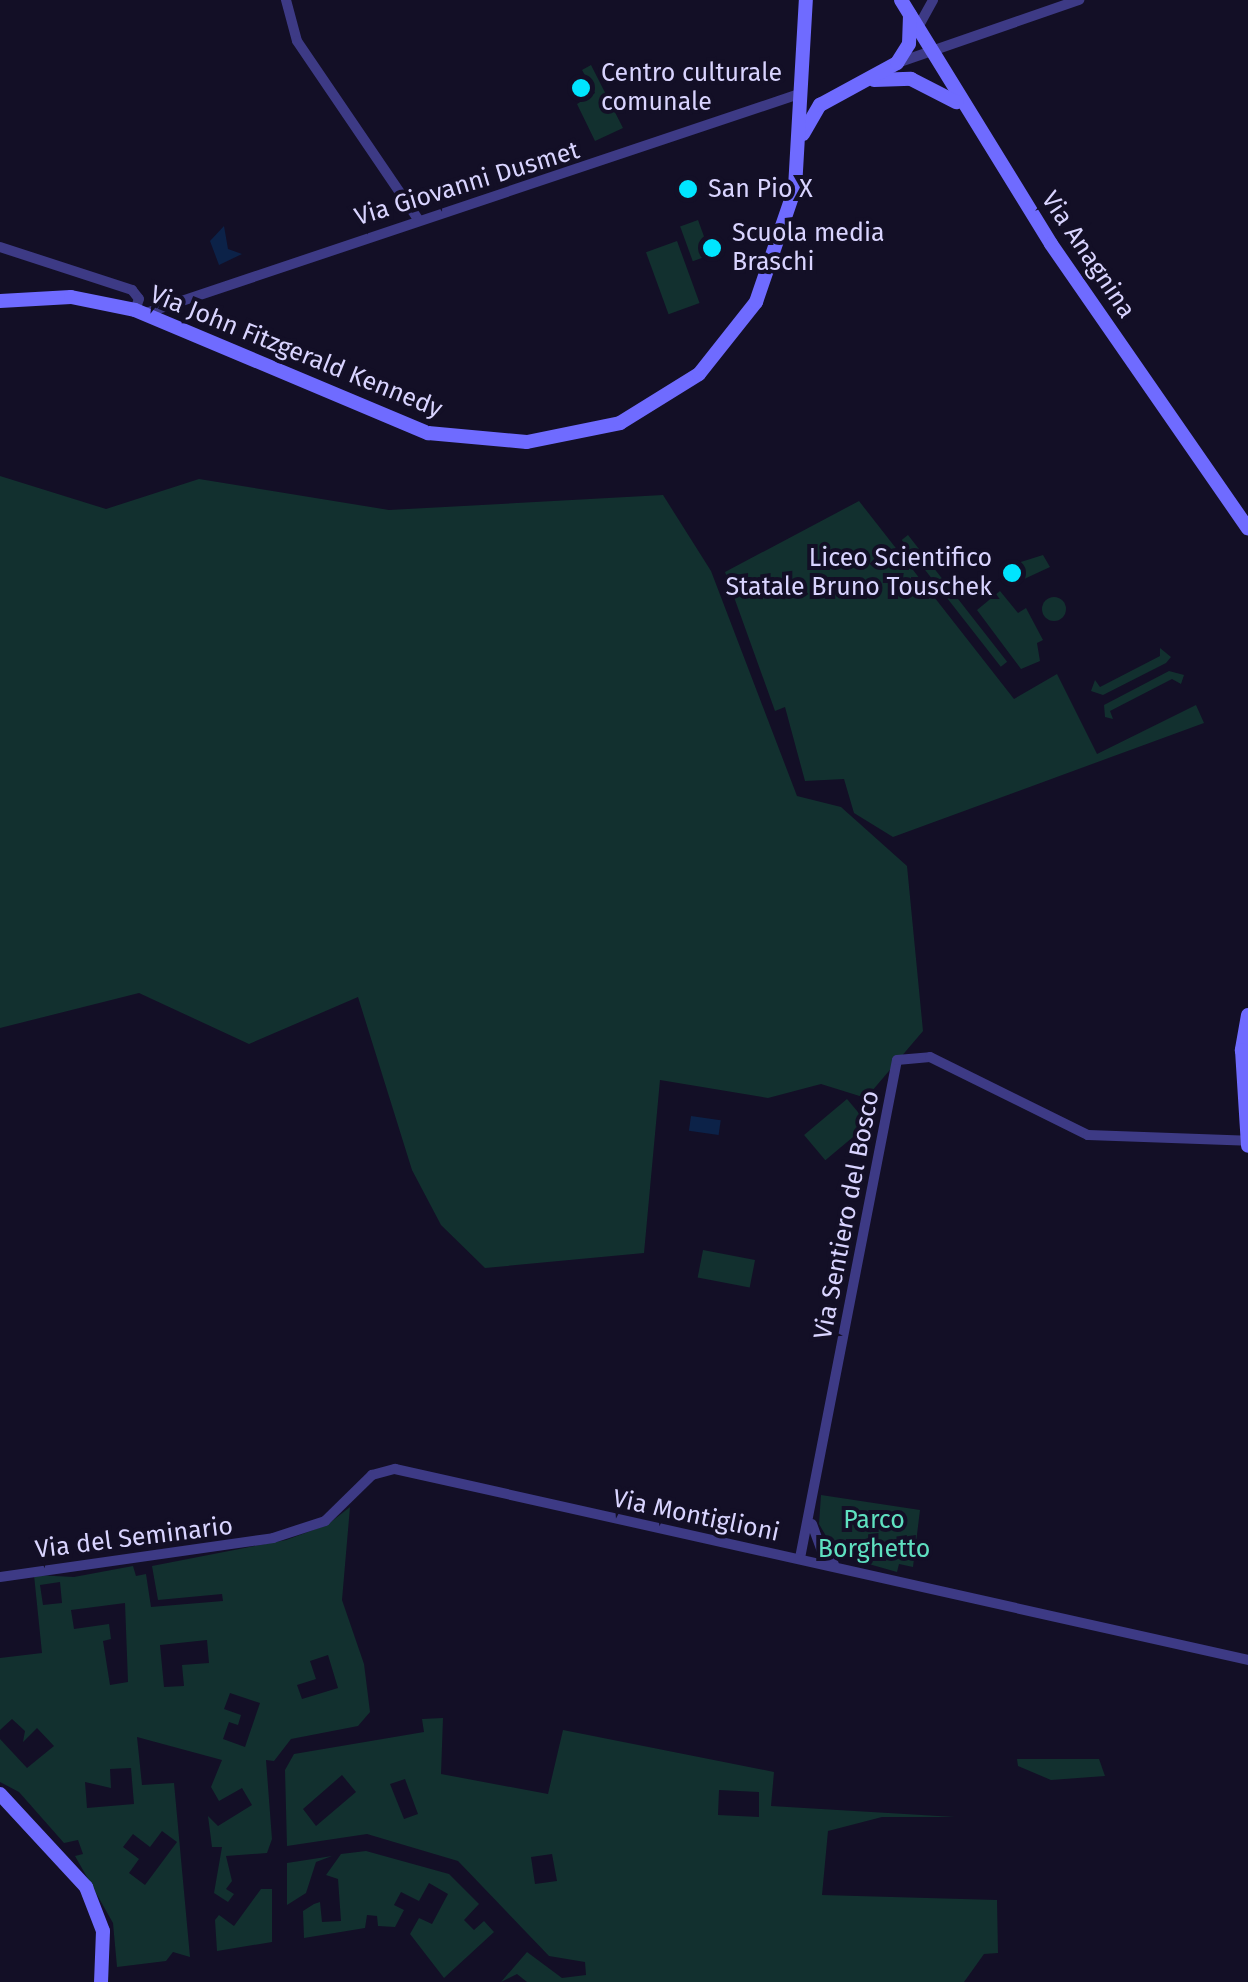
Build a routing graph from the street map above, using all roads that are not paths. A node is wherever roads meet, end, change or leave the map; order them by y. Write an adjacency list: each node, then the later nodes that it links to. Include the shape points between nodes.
1 (286, 0): 15 (street, via 297,41)
2 (806, 0): 9 (main road, Via John Fitzgerald Kennedy)
3 (901, 0): 6 (main road, Via Anagnina)
4 (933, 0): 6 (street)
5 (1079, 0): 7 (street)
6 (914, 22): 7 (main road, Via Anagnina); 8 (main road)
7 (930, 52): 8 (street); 13 (main road, Via Anagnina)
8 (897, 64): 10 (main road)
9 (803, 73): 11 (main road, Via John Fitzgerald Kennedy); 12 (main road, via 820,92)
10 (870, 80): 12 (main road); 13 (main road, via 934,86)
11 (802, 93): 14 (main road, Via John Fitzgerald Kennedy); 15 (street, Via Giovanni Dusmet)
12 (835, 94): 14 (main road, via 810,118)
13 (966, 114): 19 (main road, Via Anagnina)
14 (799, 144): 18 (main road, Via John Fitzgerald Kennedy, via 787,219 756,302 699,374 620,423 527,442 428,433)
15 (418, 219): 18 (street, Via Giovanni Dusmet)
16 (0, 247): 18 (street, via 132,290)
17 (0, 301): 18 (main road, Via John Fitzgerald Kennedy, via 71,297)
18 (140, 312)
19 (1248, 530)
20 (1248, 1015): 21 (main road, via 1242,1050)
21 (1248, 1143): 23 (street, Via Sentiero del Bosco, via 1088,1136 930,1057 897,1060)
22 (372, 1475): 24 (street, Via Montiglioni, via 395,1469); 26 (street, Via del Seminario, via 325,1521 274,1538)
23 (811, 1508): 24 (street, Via Sentiero del Bosco); 25 (street, Via Sentiero del Bosco, via 812,1536)
24 (800, 1558): 25 (street, Via Montiglioni)
25 (839, 1567): 27 (street, Via Montiglioni)
26 (0, 1577)
27 (1248, 1660)
28 (0, 1794): 29 (main road, via 64,1856 90,1894 104,1938)
29 (102, 1982)

